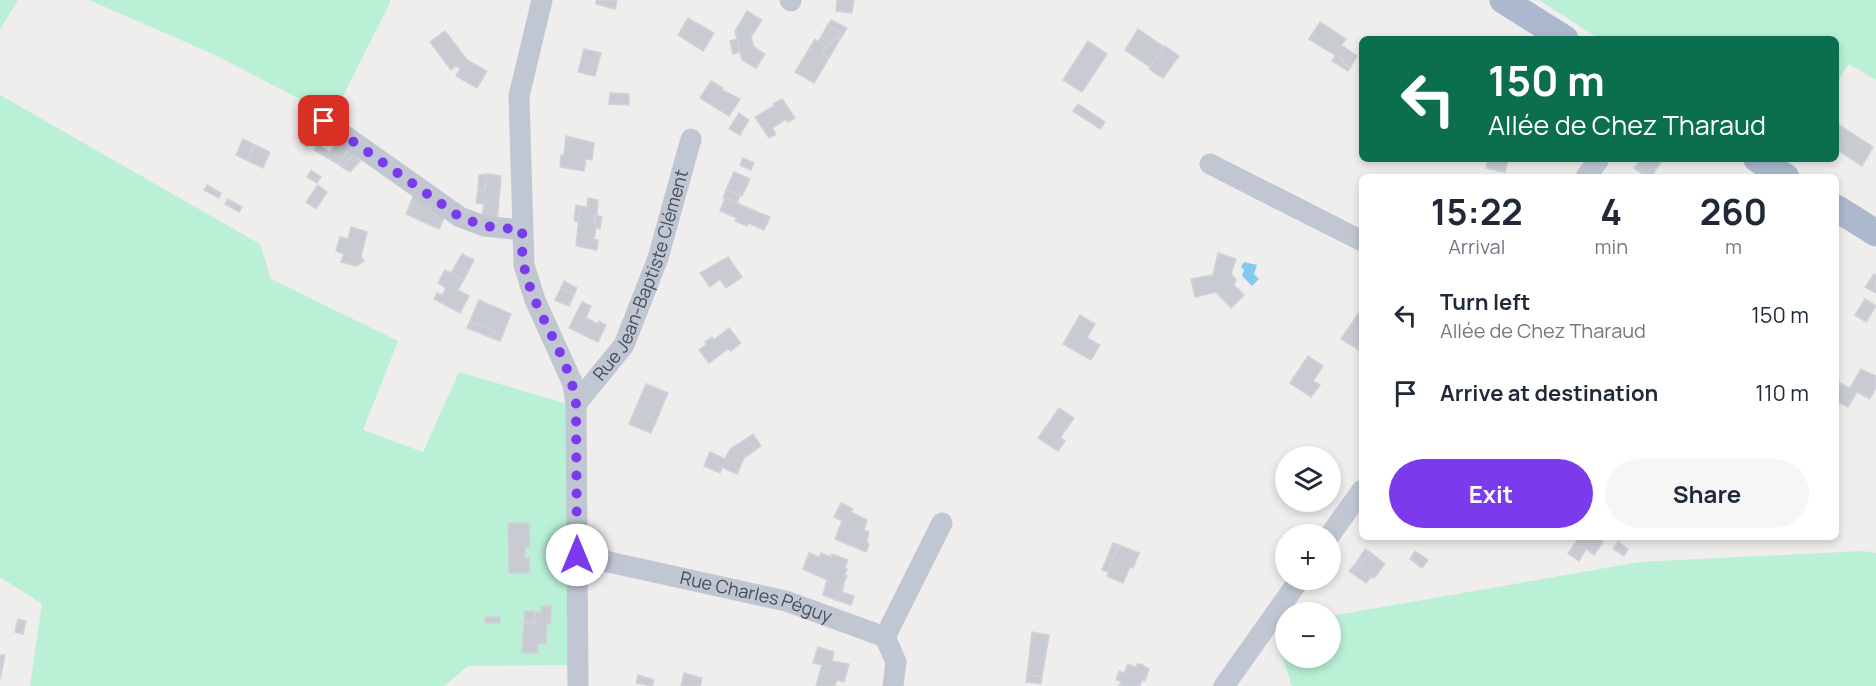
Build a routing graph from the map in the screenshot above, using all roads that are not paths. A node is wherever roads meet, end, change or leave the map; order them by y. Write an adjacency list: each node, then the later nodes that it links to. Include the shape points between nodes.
1 (542, 0): 10 (street, via 519,96)
2 (1503, 0): 3 (main road)
3 (1560, 36)
4 (324, 121): 10 (street, via 460,217 484,226)
5 (691, 139): 13 (street, Rue Jean-Baptiste Clément, via 658,258 624,345)
6 (1762, 162): 8 (main road)
7 (1210, 164): 12 (street)
8 (1781, 174)
9 (1839, 210): 11 (main road)
10 (522, 230): 13 (street, via 524,265 535,300 573,384)
11 (1876, 233)
12 (1359, 239)
13 (576, 404): 17 (street)
14 (1359, 494): 16 (street)
15 (942, 523): 19 (street)
16 (1338, 524)
17 (577, 555): 19 (street, Rue Charles Péguy, via 786,602); 20 (street)
18 (1291, 590): 22 (street)
19 (885, 637): 21 (street, via 896,662)
20 (578, 686)
21 (893, 686)
22 (1224, 686)

